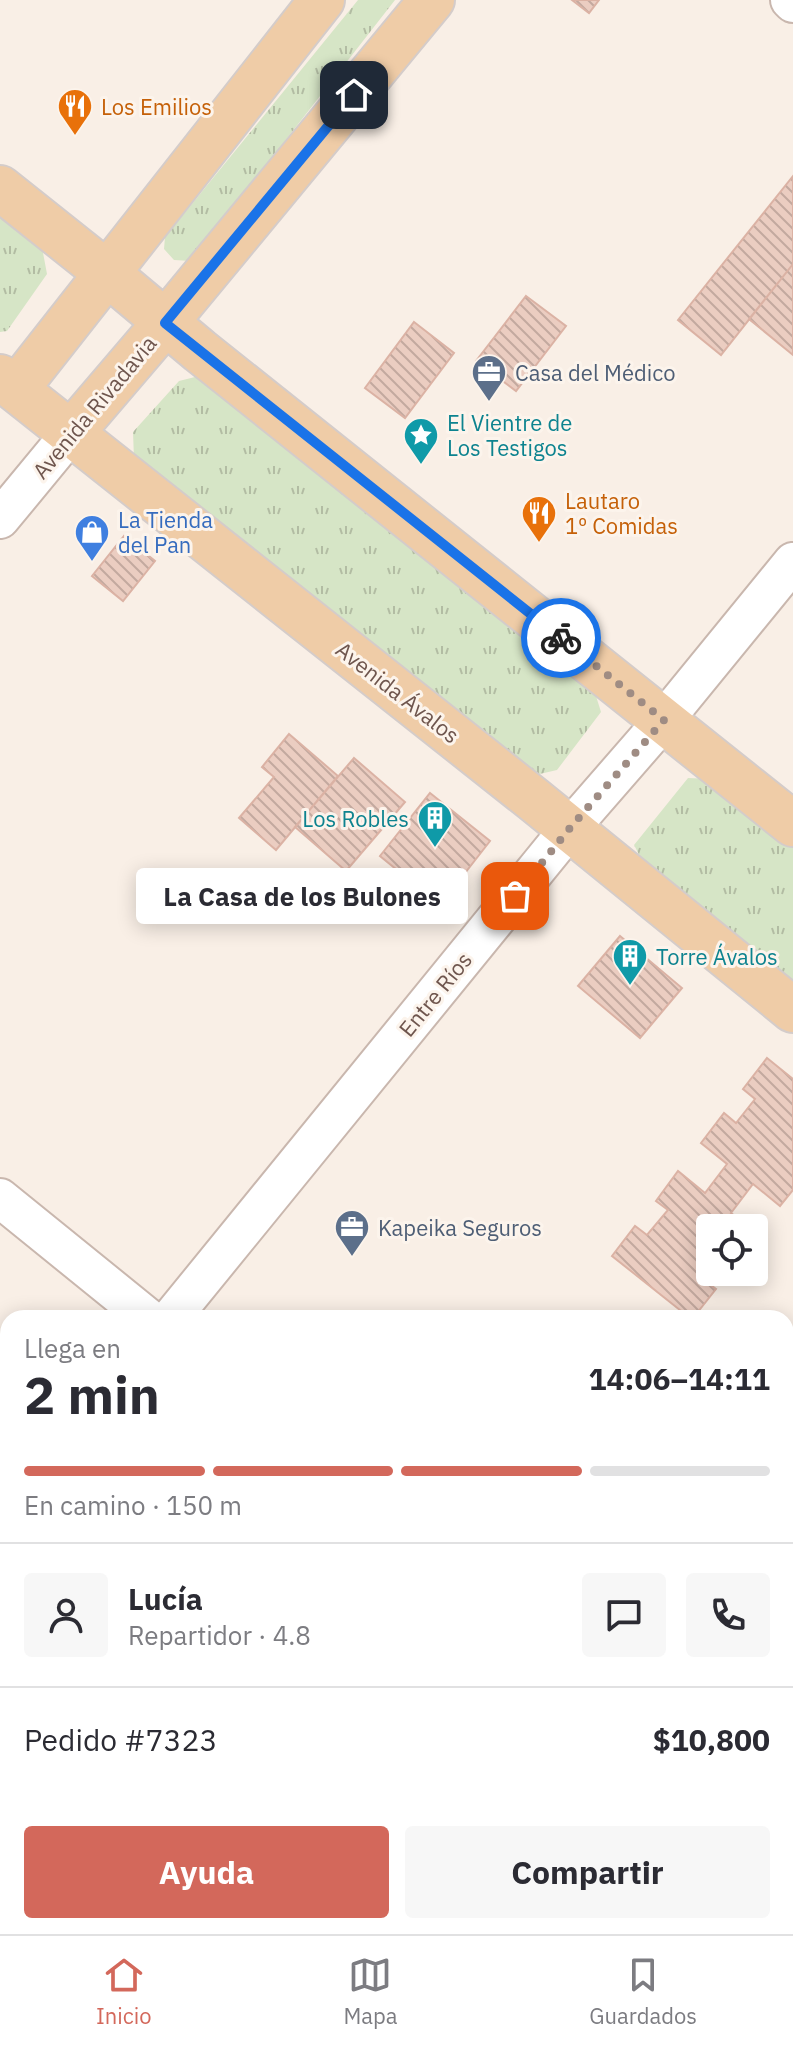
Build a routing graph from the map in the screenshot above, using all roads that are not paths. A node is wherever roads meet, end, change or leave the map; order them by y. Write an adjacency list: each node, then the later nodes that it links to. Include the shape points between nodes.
1 (322, 0): 4 (main road)
2 (432, 0): 5 (main road, Avenida Rivadavia)
3 (0, 188): 4 (main road)
4 (108, 274): 5 (main road); 6 (main road)
5 (165, 323): 7 (main road, Avenida Rivadavia); 10 (main road)
6 (6, 392): 7 (main road, Avenida Ávalos)
7 (71, 433): 8 (street, Avenida Rivadavia); 12 (main road, Avenida Ávalos)
8 (0, 519)
9 (793, 562): 10 (street, Entre Ríos)
10 (664, 720): 11 (main road); 12 (street, Entre Ríos)
11 (793, 824)
12 (570, 828): 13 (main road, Avenida Ávalos); 16 (street, Entre Ríos)
13 (793, 1010)
14 (0, 1198): 15 (street)
15 (138, 1310)
16 (178, 1310)

